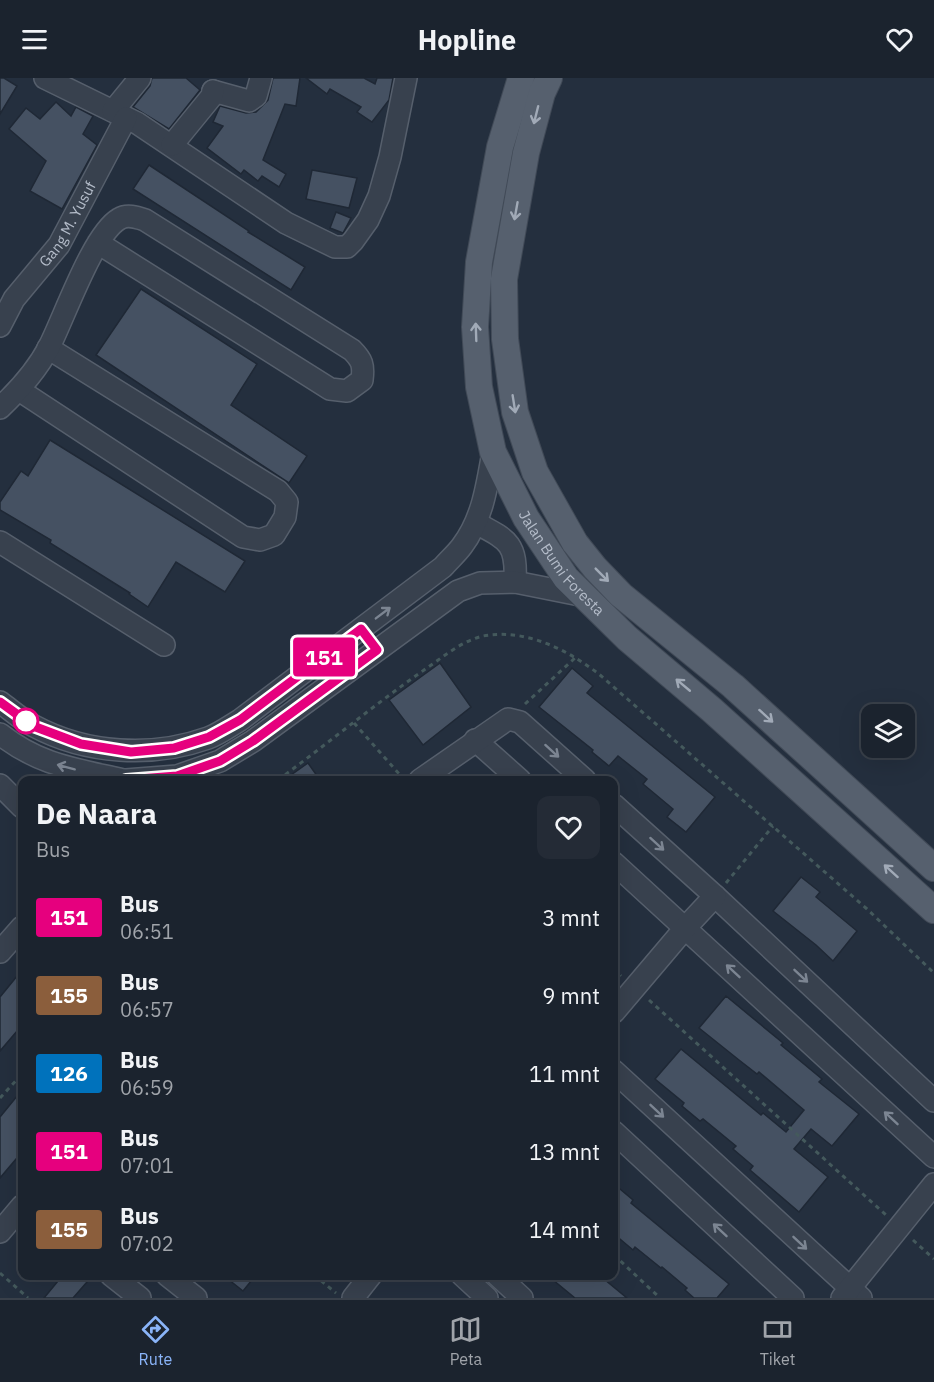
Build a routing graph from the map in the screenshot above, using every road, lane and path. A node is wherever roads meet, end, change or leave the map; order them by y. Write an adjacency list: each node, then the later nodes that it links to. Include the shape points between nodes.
1 (45, 78): 8 (street)
2 (140, 78): 8 (street, Gang M. Yusuf)
3 (261, 78): 7 (street, via 256,96 249,100)
4 (406, 78): 9 (street, via 379,196 368,220 347,246 335,247 286,223)
5 (521, 78): 10 (main road, Jalan Bumi Foresta)
6 (549, 78): 11 (main road, Jalan Bumi Foresta, one-way to 11)
7 (206, 85): 9 (street, via 212,96)
8 (120, 114): 9 (street); 13 (street, Gang M. Yusuf, via 74,220 59,245)
9 (172, 145)
10 (500, 147): 11 (main road); 18 (main road, Jalan Bumi Foresta, one-way to 10, via 479,387 475,327 479,262)
11 (526, 153): 27 (main road, Jalan Bumi Foresta, one-way to 27, via 504,279 505,339 515,412 535,472 575,543 595,568 621,595)
12 (98, 243): 12 (street, via 125,216 145,220 352,350 361,359 362,380 347,391 330,389); 15 (street)
13 (7, 295): 14 (street, Gang M. Yusuf)
14 (0, 326)
15 (48, 348): 16 (street); 16 (street, via 278,491 287,502 285,517 274,535 260,540 243,537)
16 (20, 390): 17 (street)
17 (0, 408)
18 (493, 452): 19 (street, via 484,503); 22 (main road, Jalan Bumi Foresta, via 526,518 566,578)
19 (476, 523): 21 (street, via 501,536 510,547 516,559); 23 (street, one-way to 19, via 443,567)
20 (0, 542): 24 (street)
21 (515, 582): 22 (street); 25 (street, via 480,583 458,591)
22 (585, 596): 29 (main road, Jalan Bumi Foresta, one-way to 22, via 627,638)
23 (361, 629): 25 (street); 28 (street, via 240,720 209,737 174,748 131,752 81,744 33,726)
24 (164, 645)
25 (377, 650): 35 (street, via 253,741 220,761)
26 (576, 657): 30 (path); 31 (path, via 521,636 483,636 461,644); 44 (path)
27 (733, 686): 29 (main road); 46 (main road, Jalan Bumi Foresta, one-way to 46)
28 (0, 702)
29 (712, 710): 48 (main road, Jalan Bumi Foresta, one-way to 29)
30 (508, 719): 33 (street); 40 (street, one-way to 40, via 520,722)
31 (354, 723): 36 (path); 37 (path)
32 (0, 734): 34 (street, one-way to 32, via 42,759)
33 (475, 740): 38 (street); 39 (street)
34 (105, 776)
35 (177, 776)
36 (283, 776)
37 (400, 776)
38 (426, 776)
39 (516, 776)
40 (581, 776)
41 (0, 785): 42 (street)
42 (18, 803)
43 (618, 809): 47 (street, one-way to 47)
44 (773, 826): 47 (path); 53 (path)
45 (618, 867): 49 (street)
46 (934, 867)
47 (715, 896): 49 (street); 59 (street, one-way to 59)
48 (934, 910)
49 (686, 927): 54 (street); 61 (street, one-way to 49)
50 (18, 932): 51 (street)
51 (0, 952)
52 (618, 973): 54 (path)
53 (934, 973)
54 (634, 987): 55 (street); 64 (path)
55 (618, 1007)
56 (618, 1075): 75 (street, one-way to 75)
57 (18, 1078): 58 (path)
58 (0, 1098)
59 (934, 1101)
60 (618, 1136): 84 (street, one-way to 60)
61 (934, 1157)
62 (934, 1184): 64 (street)
63 (18, 1211): 65 (street)
64 (899, 1228): 67 (path); 75 (street)
65 (0, 1232)
66 (618, 1259): 83 (path)
67 (934, 1259)
68 (0, 1273): 76 (path)
69 (117, 1280): 77 (street)
70 (173, 1280): 78 (street)
71 (320, 1280): 79 (path)
72 (367, 1280): 80 (street)
73 (467, 1280): 81 (street)
74 (502, 1280): 82 (street)
75 (851, 1295)
76 (28, 1298)
77 (140, 1298)
78 (195, 1298)
79 (343, 1298)
80 (353, 1298)
81 (487, 1298)
82 (522, 1298)
83 (660, 1298)
84 (793, 1298)

